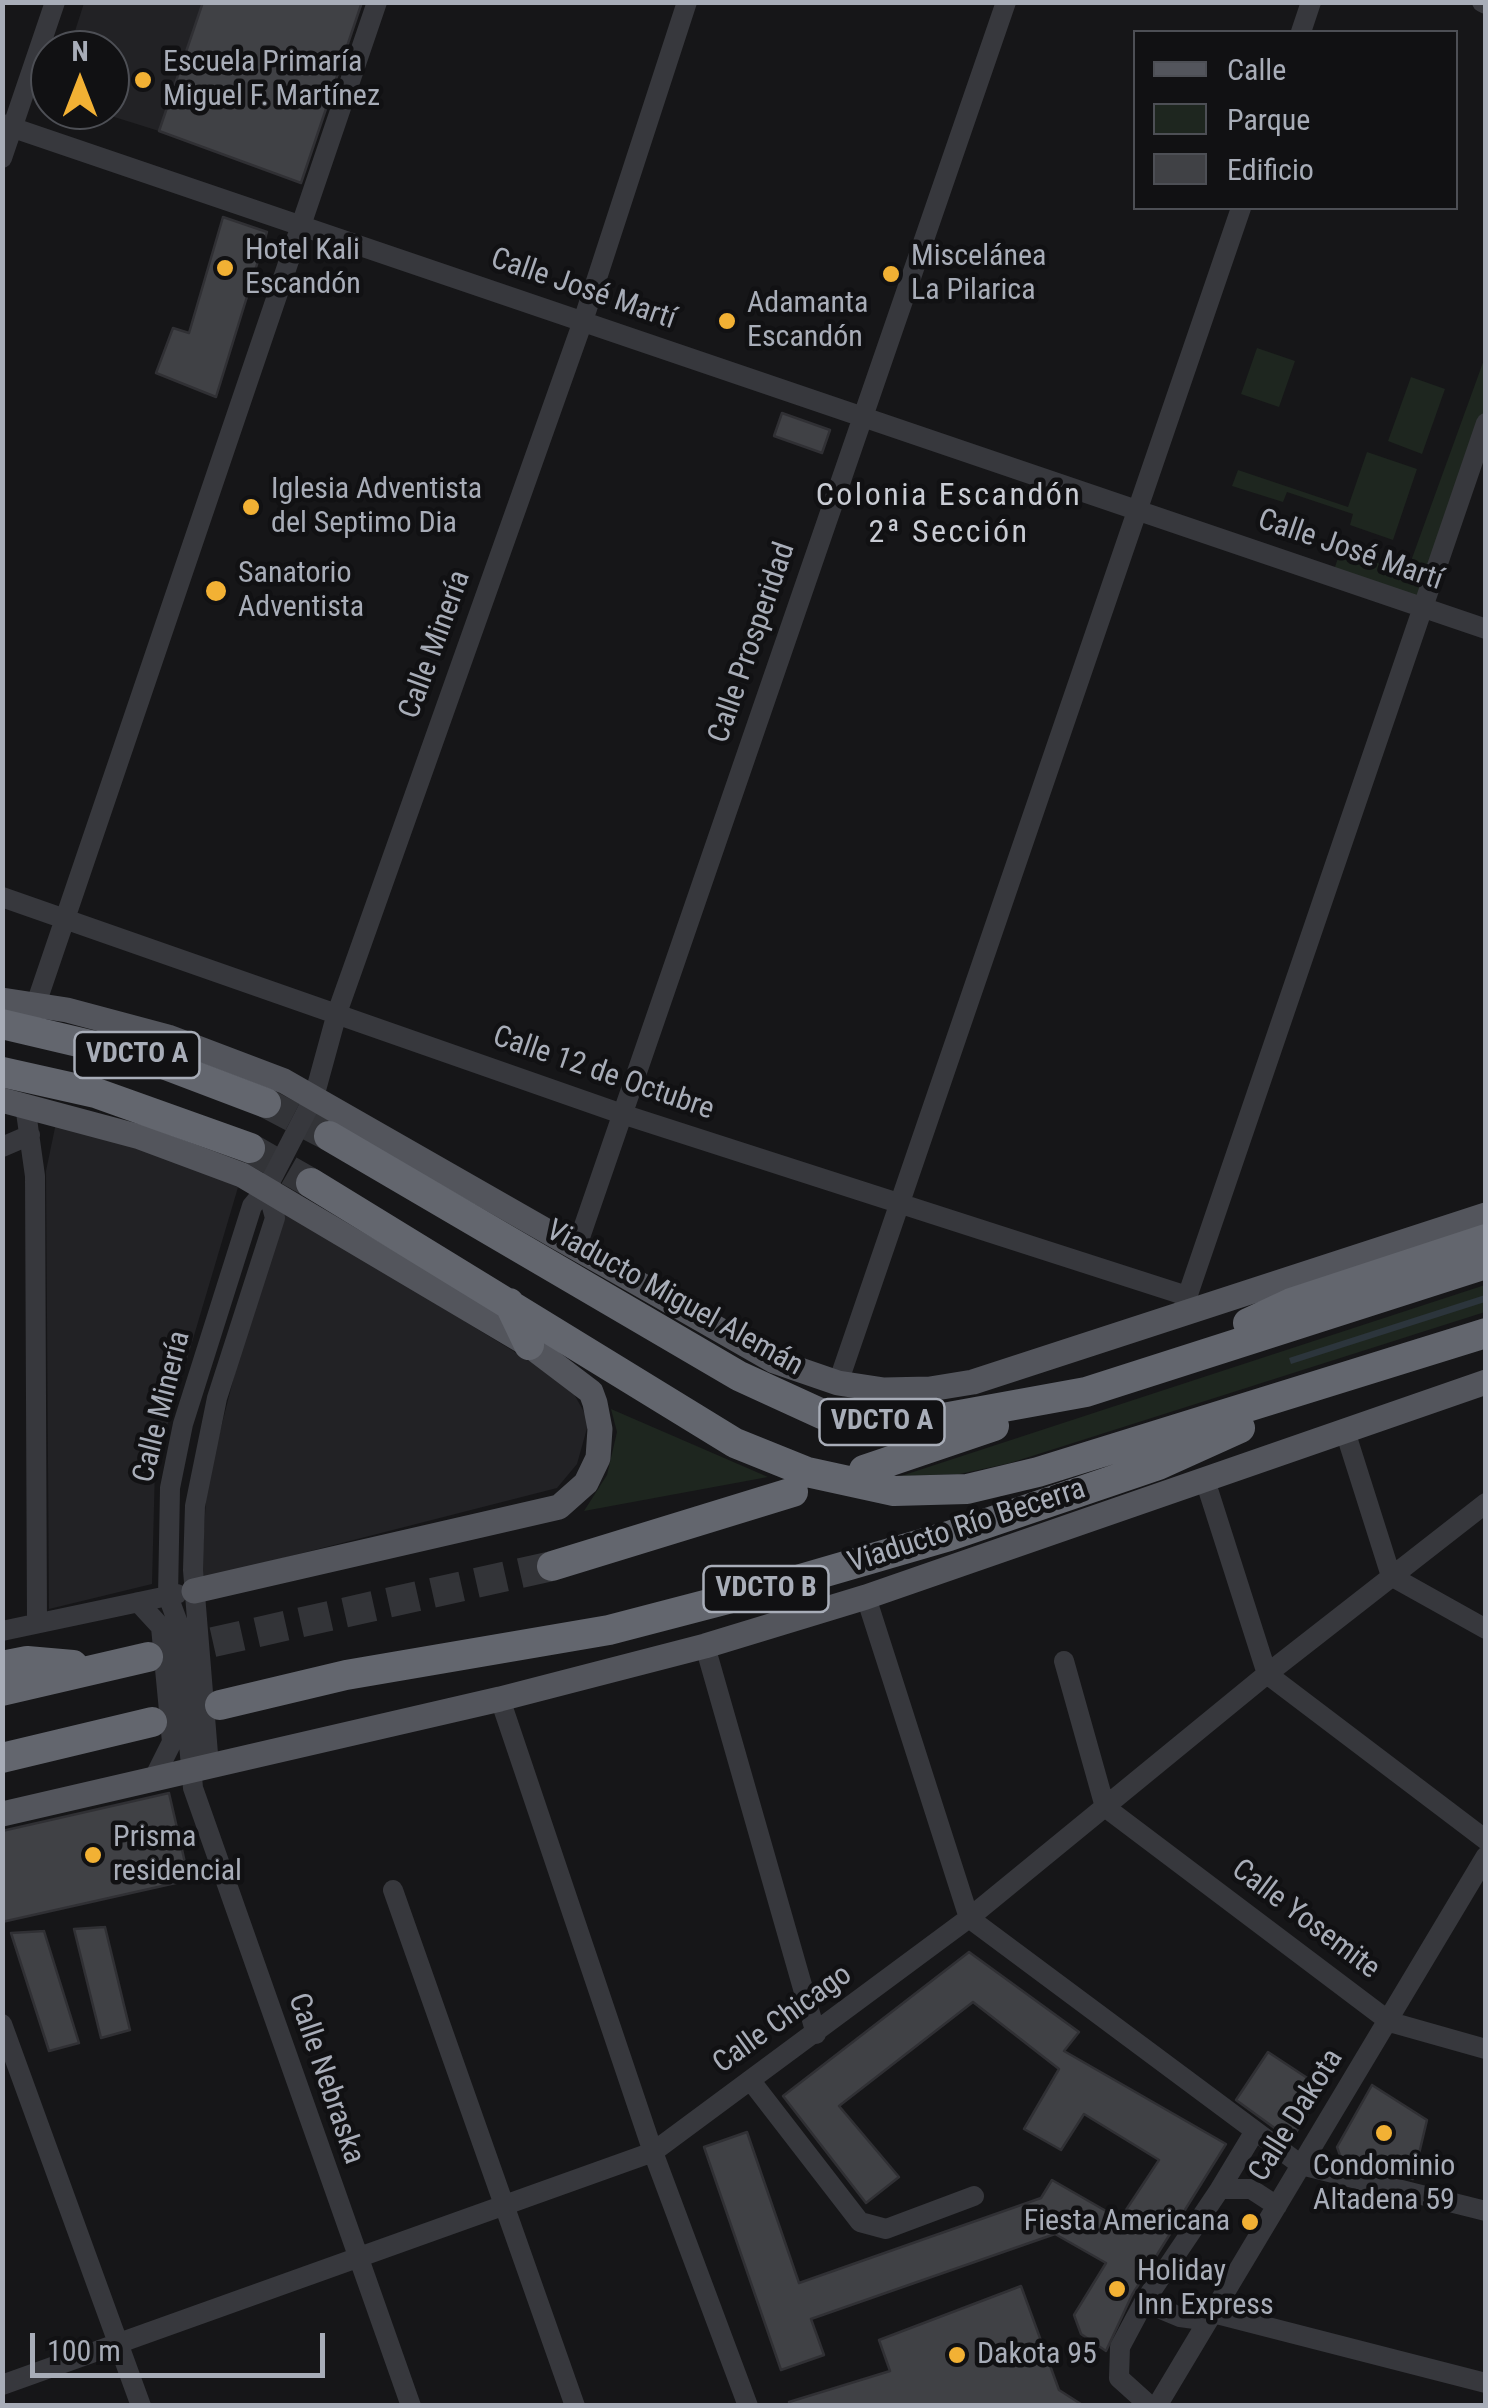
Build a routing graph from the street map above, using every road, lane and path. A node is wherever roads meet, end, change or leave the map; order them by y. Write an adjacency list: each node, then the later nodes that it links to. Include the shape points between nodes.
1 (55, 2): 7 (street)
2 (377, 2): 10 (street)
3 (686, 2): 11 (street, Calle Minería)
4 (1006, 2): 12 (street, Calle Prosperidad)
5 (1311, 2): 6 (street)
6 (1301, 30)
7 (8, 126): 8 (street); 10 (street, Calle José Martí)
8 (2, 158)
9 (1239, 210): 14 (street)
10 (300, 225): 11 (street, Calle José Martí); 18 (street)
11 (583, 321): 12 (street, Calle José Martí); 21 (street, Calle Minería)
12 (863, 417): 14 (street, Calle José Martí); 27 (street, Calle Prosperidad)
13 (1486, 423): 15 (street)
14 (1137, 510): 15 (street, Calle José Martí); 34 (street)
15 (1422, 608): 16 (street, Calle José Martí); 40 (street)
16 (1486, 629)
17 (2, 897): 18 (street, Calle 12 de Octubre)
18 (64, 919): 20 (street); 21 (street, Calle 12 de Octubre)
19 (2, 1000): 20 (main road, Viaducto Miguel Alemán)
20 (36, 1004): 24 (main road, Viaducto Miguel Alemán, via 218,1053)
21 (337, 1013): 24 (street, Calle Minería); 27 (street, Calle 12 de Octubre)
22 (2, 1024): 26 (highway, VDCTO A, via 98,1044)
23 (2, 1072): 31 (highway, VDCTO A, via 96,1093)
24 (311, 1102): 33 (street, Calle Minería); 37 (main road, Viaducto Miguel Alemán)
25 (14, 1103): 28 (street); 33 (main road)
26 (266, 1103)
27 (622, 1114): 34 (street, Calle 12 de Octubre); 37 (street, Calle Prosperidad)
28 (30, 1134): 30 (street); 62 (street)
29 (328, 1136): 49 (highway, Viaducto Miguel Alemán / VDCTO A, via 740,1376 822,1414 921,1422)
30 (2, 1147)
31 (250, 1148)
32 (312, 1183): 39 (highway, VDCTO A)
33 (269, 1184): 42 (main road); 58 (street, Calle Minería, via 275,1218 200,1466); 59 (street, Calle Minería, via 252,1206 174,1458)
34 (899, 1205): 40 (street, Calle 12 de Octubre); 48 (street)
35 (1486, 1216): 40 (main road, Viaducto Miguel Alemán)
36 (1486, 1239): 44 (highway, via 1290,1302)
37 (576, 1246): 48 (main road, Viaducto Miguel Alemán, via 774,1361)
38 (1486, 1264): 44 (highway, Viaducto Miguel Alemán / VDCTO A)
39 (509, 1303): 42 (highway); 43 (highway, VDCTO A)
40 (1184, 1304): 48 (main road, Viaducto Miguel Alemán, via 953,1386 884,1390)
41 (1486, 1333): 46 (highway, VDCTO A)
42 (537, 1350): 43 (highway); 58 (main road, via 591,1392 598,1414 598,1458 569,1501)
43 (590, 1352): 54 (highway, VDCTO A)
44 (1201, 1354): 49 (highway, Viaducto Miguel Alemán / VDCTO A)
45 (1486, 1356): 46 (highway)
46 (1414, 1358): 50 (highway, VDCTO A)
47 (1486, 1382): 51 (main road)
48 (838, 1383)
49 (1086, 1392): 52 (highway)
50 (1289, 1397): 52 (highway, VDCTO A, via 967,1489 920,1492); 74 (highway, Viaducto Río Becerra / VDCTO B, via 1241,1428 1158,1466 770,1588 609,1630 404,1664)
51 (1345, 1432): 53 (main road); 57 (street)
52 (864, 1478): 54 (highway, VDCTO A)
53 (1205, 1480): 60 (main road); 71 (street)
54 (800, 1482): 56 (highway, VDCTO B)
55 (1486, 1503): 57 (street, Calle Chicago)
56 (552, 1566)
57 (1391, 1576): 64 (street); 71 (street, Calle Chicago)
58 (194, 1591): 59 (street); 63 (street, Calle Minería)
59 (168, 1596): 61 (street); 63 (street, Calle Minería)
60 (866, 1596): 66 (main road); 86 (street)
61 (138, 1602): 62 (street); 63 (street)
62 (36, 1623): 65 (street)
63 (178, 1623): 75 (street, Calle Minería)
64 (1486, 1629)
65 (2, 1631)
66 (705, 1646): 73 (main road); 89 (street)
67 (148, 1657): 70 (highway)
68 (1064, 1661): 81 (street)
69 (2, 1666): 70 (highway)
70 (106, 1667): 72 (highway)
71 (1267, 1674): 81 (street, Calle Chicago); 83 (street)
72 (2, 1691)
73 (500, 1699): 78 (main road); 93 (street)
74 (220, 1705)
75 (180, 1734): 76 (highway); 78 (street, Calle Minería); 79 (street)
76 (37, 1750): 77 (highway); 80 (highway)
77 (2, 1758)
78 (200, 1768): 79 (main road); 100 (street, Calle Nebraska, via 202,1822)
79 (154, 1778): 82 (main road)
80 (2, 1780)
81 (1105, 1807): 86 (street, Calle Chicago); 87 (street, Calle Yosemite)
82 (2, 1814)
83 (1486, 1840)
84 (1486, 1856): 87 (street, Calle Dakota)
85 (392, 1890): 98 (street)
86 (969, 1918): 89 (street, Calle Chicago); 92 (street)
87 (1390, 2022): 90 (street, Calle Yosemite); 94 (street, Calle Dakota)
88 (2, 2024): 103 (street)
89 (816, 2034): 91 (street, Calle Chicago)
90 (1486, 2049)
91 (751, 2082): 93 (street, Calle Chicago); 96 (street, via 860,2222 886,2229)
92 (1255, 2131): 94 (street); 95 (street)
93 (653, 2152): 98 (street, Calle Chicago); 109 (street)
94 (1301, 2165): 97 (street, Calle Dakota); 99 (street)
95 (1220, 2190): 97 (street, via 1251,2190); 101 (street)
96 (974, 2196)
97 (1277, 2206): 102 (street, Calle Dakota)
98 (507, 2207): 100 (street, Calle Chicago); 108 (street)
99 (1486, 2211)
100 (357, 2260): 103 (street, Calle Chicago); 107 (street, Calle Nebraska)
101 (1144, 2302): 102 (street, via 1180,2317); 110 (street, via 1120,2347 1119,2378)
102 (1214, 2313): 104 (street); 110 (street, Calle Dakota)
103 (120, 2344): 105 (street, Calle Chicago); 106 (street)
104 (1486, 2383)
105 (2, 2385)
106 (141, 2406)
107 (412, 2406)
108 (575, 2406)
109 (748, 2406)
110 (1154, 2406)

